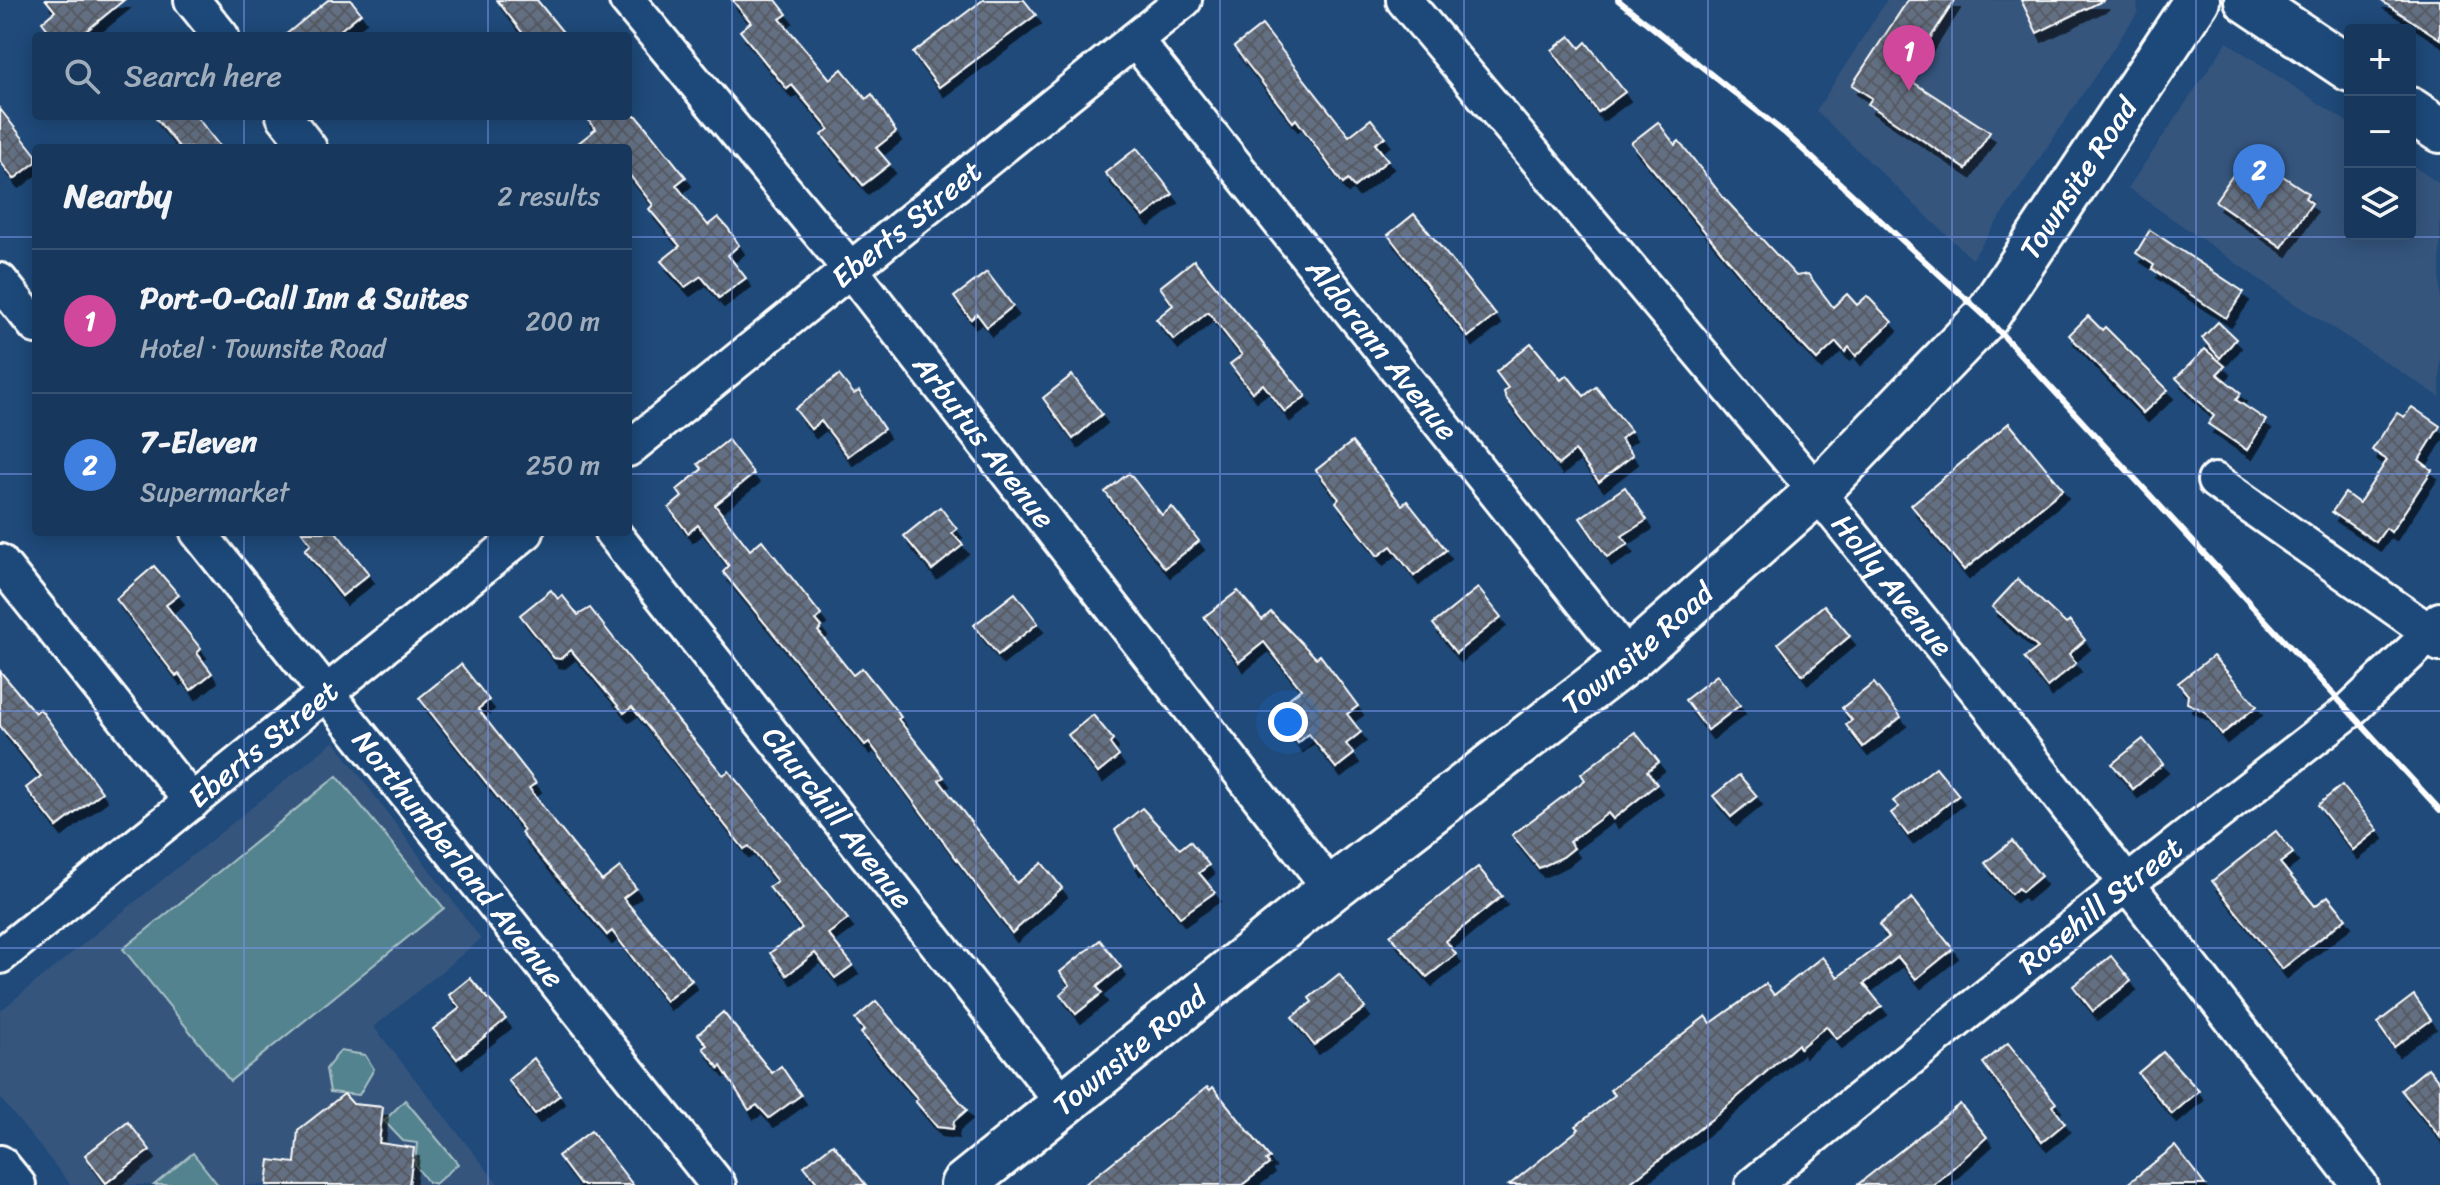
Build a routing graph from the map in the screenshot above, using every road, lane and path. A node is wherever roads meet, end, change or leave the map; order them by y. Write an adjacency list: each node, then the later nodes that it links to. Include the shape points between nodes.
1 (192, 0): 7 (street)
2 (627, 0): 14 (street, Arbutus Avenue)
3 (1184, 0): 8 (street, Eberts Street)
4 (1404, 0): 19 (street, Holly Avenue)
5 (2197, 0): 19 (street, Townsite Road, via 1986,317)
6 (2247, 0): 9 (street)
7 (218, 32)
8 (1135, 40): 14 (street, Eberts Street); 25 (street, Aldorann Avenue)
9 (2344, 65)
10 (2416, 114): 12 (street)
11 (287, 120): 13 (street)
12 (2440, 130)
13 (306, 144)
14 (850, 269): 17 (street, Eberts Street); 29 (street, Arbutus Avenue)
15 (0, 281): 16 (street)
16 (32, 321)
17 (632, 446)
18 (2215, 481): 24 (street)
19 (1817, 492): 25 (street, Townsite Road); 28 (street, Holly Avenue, via 1982,696)
20 (201, 536): 26 (street, Northumberland Avenue)
21 (521, 536): 26 (street, Eberts Street)
22 (615, 536): 31 (street, Churchill Avenue)
23 (0, 562): 27 (street)
24 (2437, 632): 28 (street, Rosehill Street, via 2349,711)
25 (1629, 659): 29 (street, Townsite Road)
26 (327, 695): 27 (street, Eberts Street); 34 (street, Northumberland Avenue)
27 (192, 802): 30 (street, Eberts Street)
28 (2125, 885): 36 (street, Rosehill Street); 37 (street, Holly Avenue)
29 (1331, 889): 31 (street, Townsite Road)
30 (0, 956)
31 (1064, 1104): 35 (street, Townsite Road)
32 (0, 1163): 33 (street)
33 (18, 1185)
34 (718, 1185)
35 (963, 1185)
36 (1753, 1185)
37 (2360, 1185)

